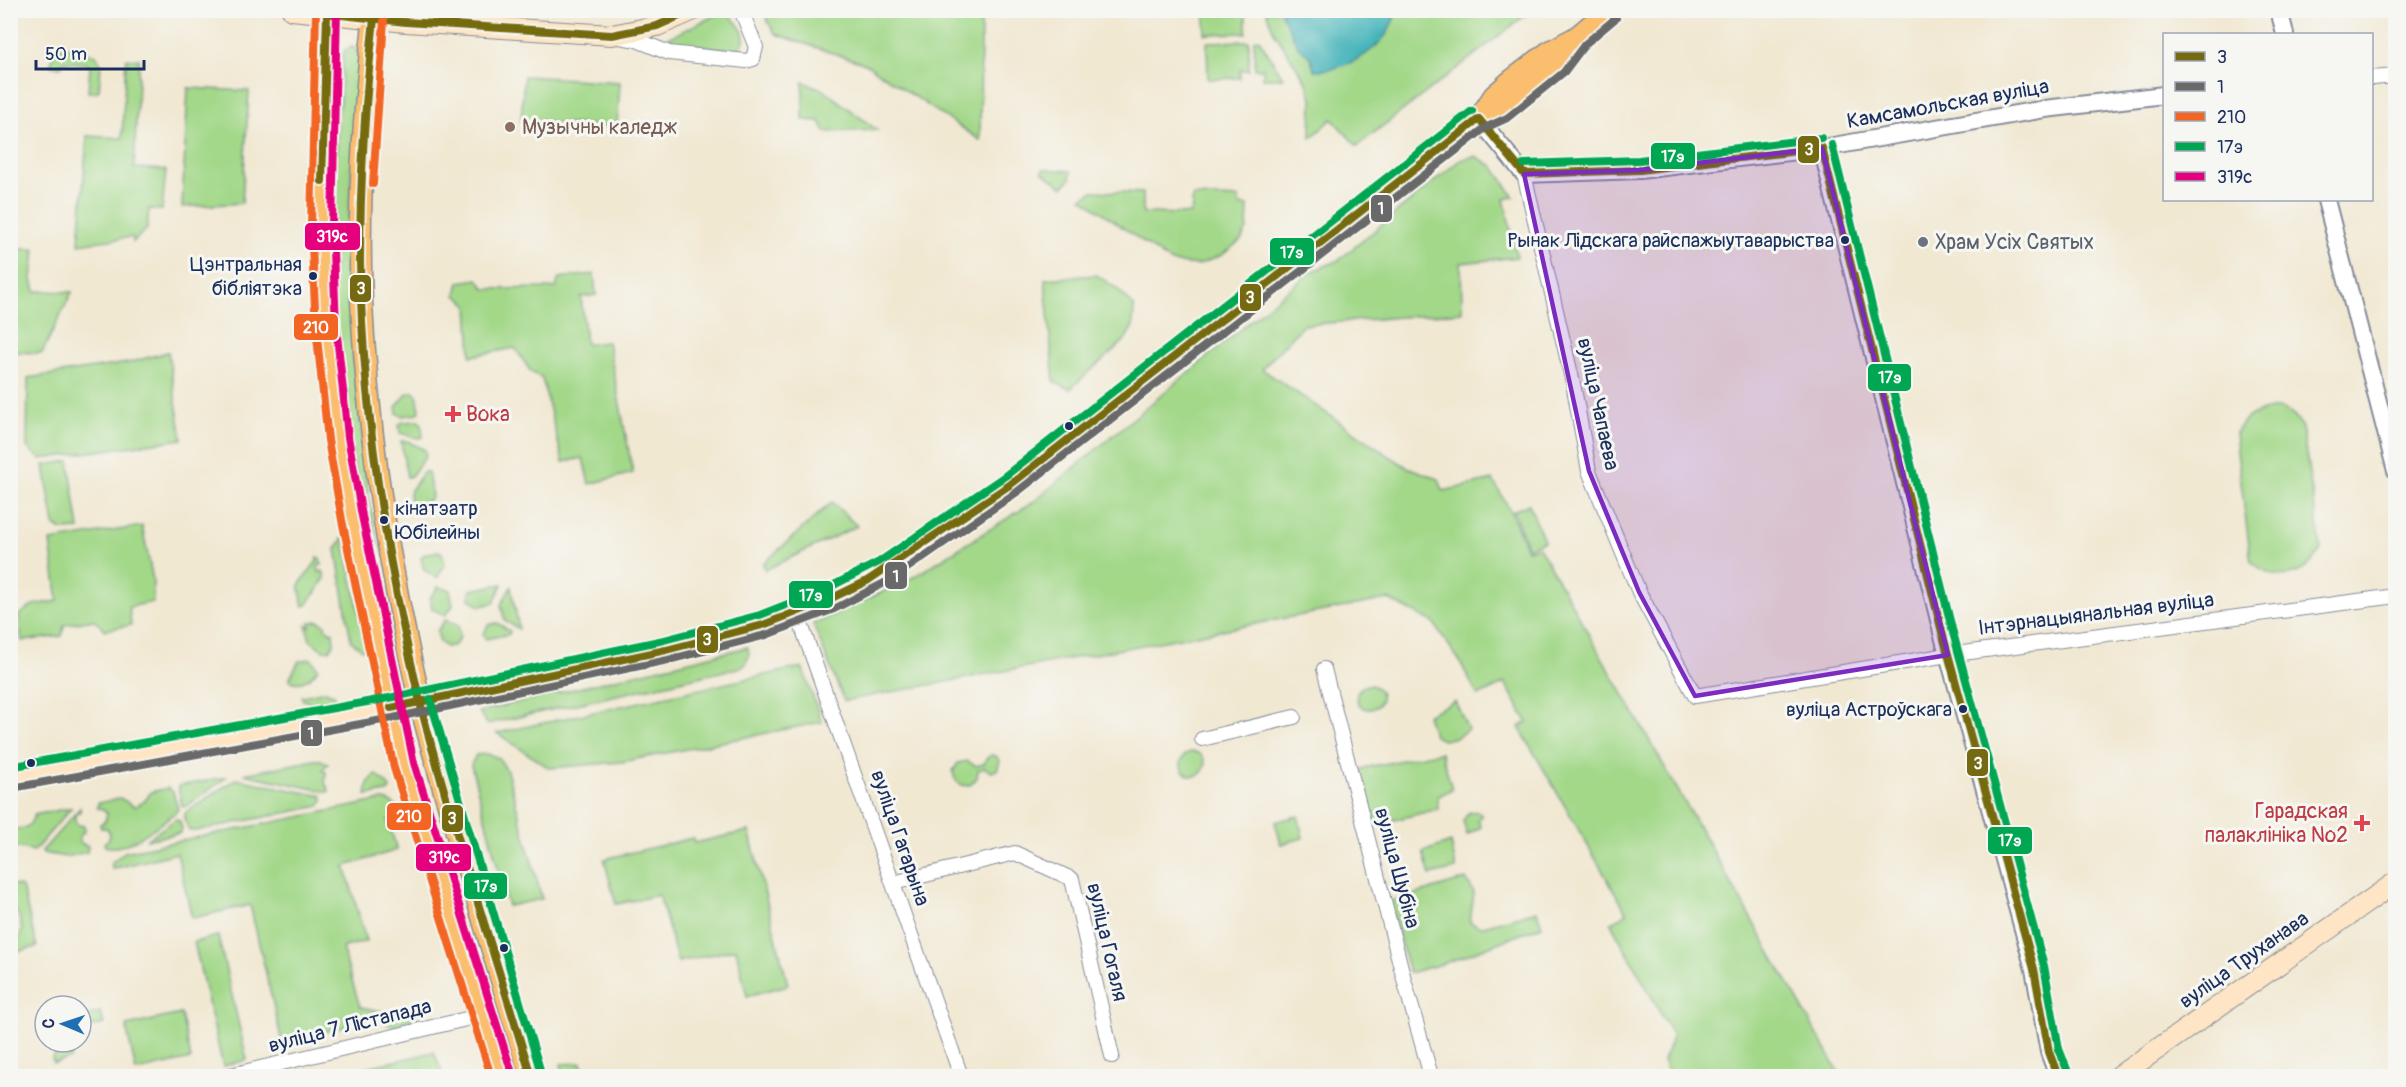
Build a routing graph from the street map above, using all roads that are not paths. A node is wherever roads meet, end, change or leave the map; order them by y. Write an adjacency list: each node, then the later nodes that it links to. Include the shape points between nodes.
1 (292, 10): 6 (main road)
2 (694, 10): 9 (main road, via 657,26)
3 (741, 10): 9 (street, via 756,47 753,59 746,61 669,53)
4 (1609, 10): 13 (main road, via 1511,81 1494,96)
5 (2279, 10): 8 (street)
6 (327, 12): 7 (main road); 25 (main road, via 321,225 326,327 338,438)
7 (373, 15): 9 (main road); 24 (main road, via 361,219 363,342 384,517)
8 (2285, 33)
9 (612, 35)
10 (2396, 76): 11 (street)
11 (2373, 78)
12 (2163, 95): 14 (street, Камсамольская вуліца, via 2045,109)
13 (1479, 118): 15 (street); 20 (main road, via 1011,484 884,571)
14 (1822, 148): 15 (street, Камсамольская вуліца, via 1640,170); 21 (street)
15 (1524, 174): 23 (street, вуліца Чапаева, via 1573,383 1589,471 1639,592)
16 (2326, 201): 17 (street)
17 (2388, 416): 18 (street)
18 (2396, 471)
19 (2396, 596): 21 (street, Інтэрнацыянальная вуліца)
20 (797, 613): 24 (main road, via 666,650); 30 (street, вуліца Гагарына)
21 (1947, 655): 23 (street, Інтэрнацыянальная вуліца); 38 (street, via 2031,960 2049,1052)
22 (1324, 669): 37 (street, вуліца Шубіна)
23 (1695, 696)
24 (420, 702): 25 (main road); 35 (main road)
25 (391, 708): 28 (main road); 31 (main road, via 404,766)
26 (1294, 717): 27 (street)
27 (1202, 739)
28 (10, 778)
29 (2396, 882): 39 (main road, вуліца Труханава)
30 (893, 883): 32 (street, вуліца Гогаля, via 1015,853 1072,879); 36 (street, вуліца Гагарына)
31 (483, 1015): 33 (street, вуліца 7 Лістапада); 34 (main road)
32 (1112, 1056)
33 (227, 1077)
34 (502, 1077)
35 (531, 1077)
36 (961, 1077)
37 (1431, 1077)
38 (2058, 1077)
39 (2119, 1077)

